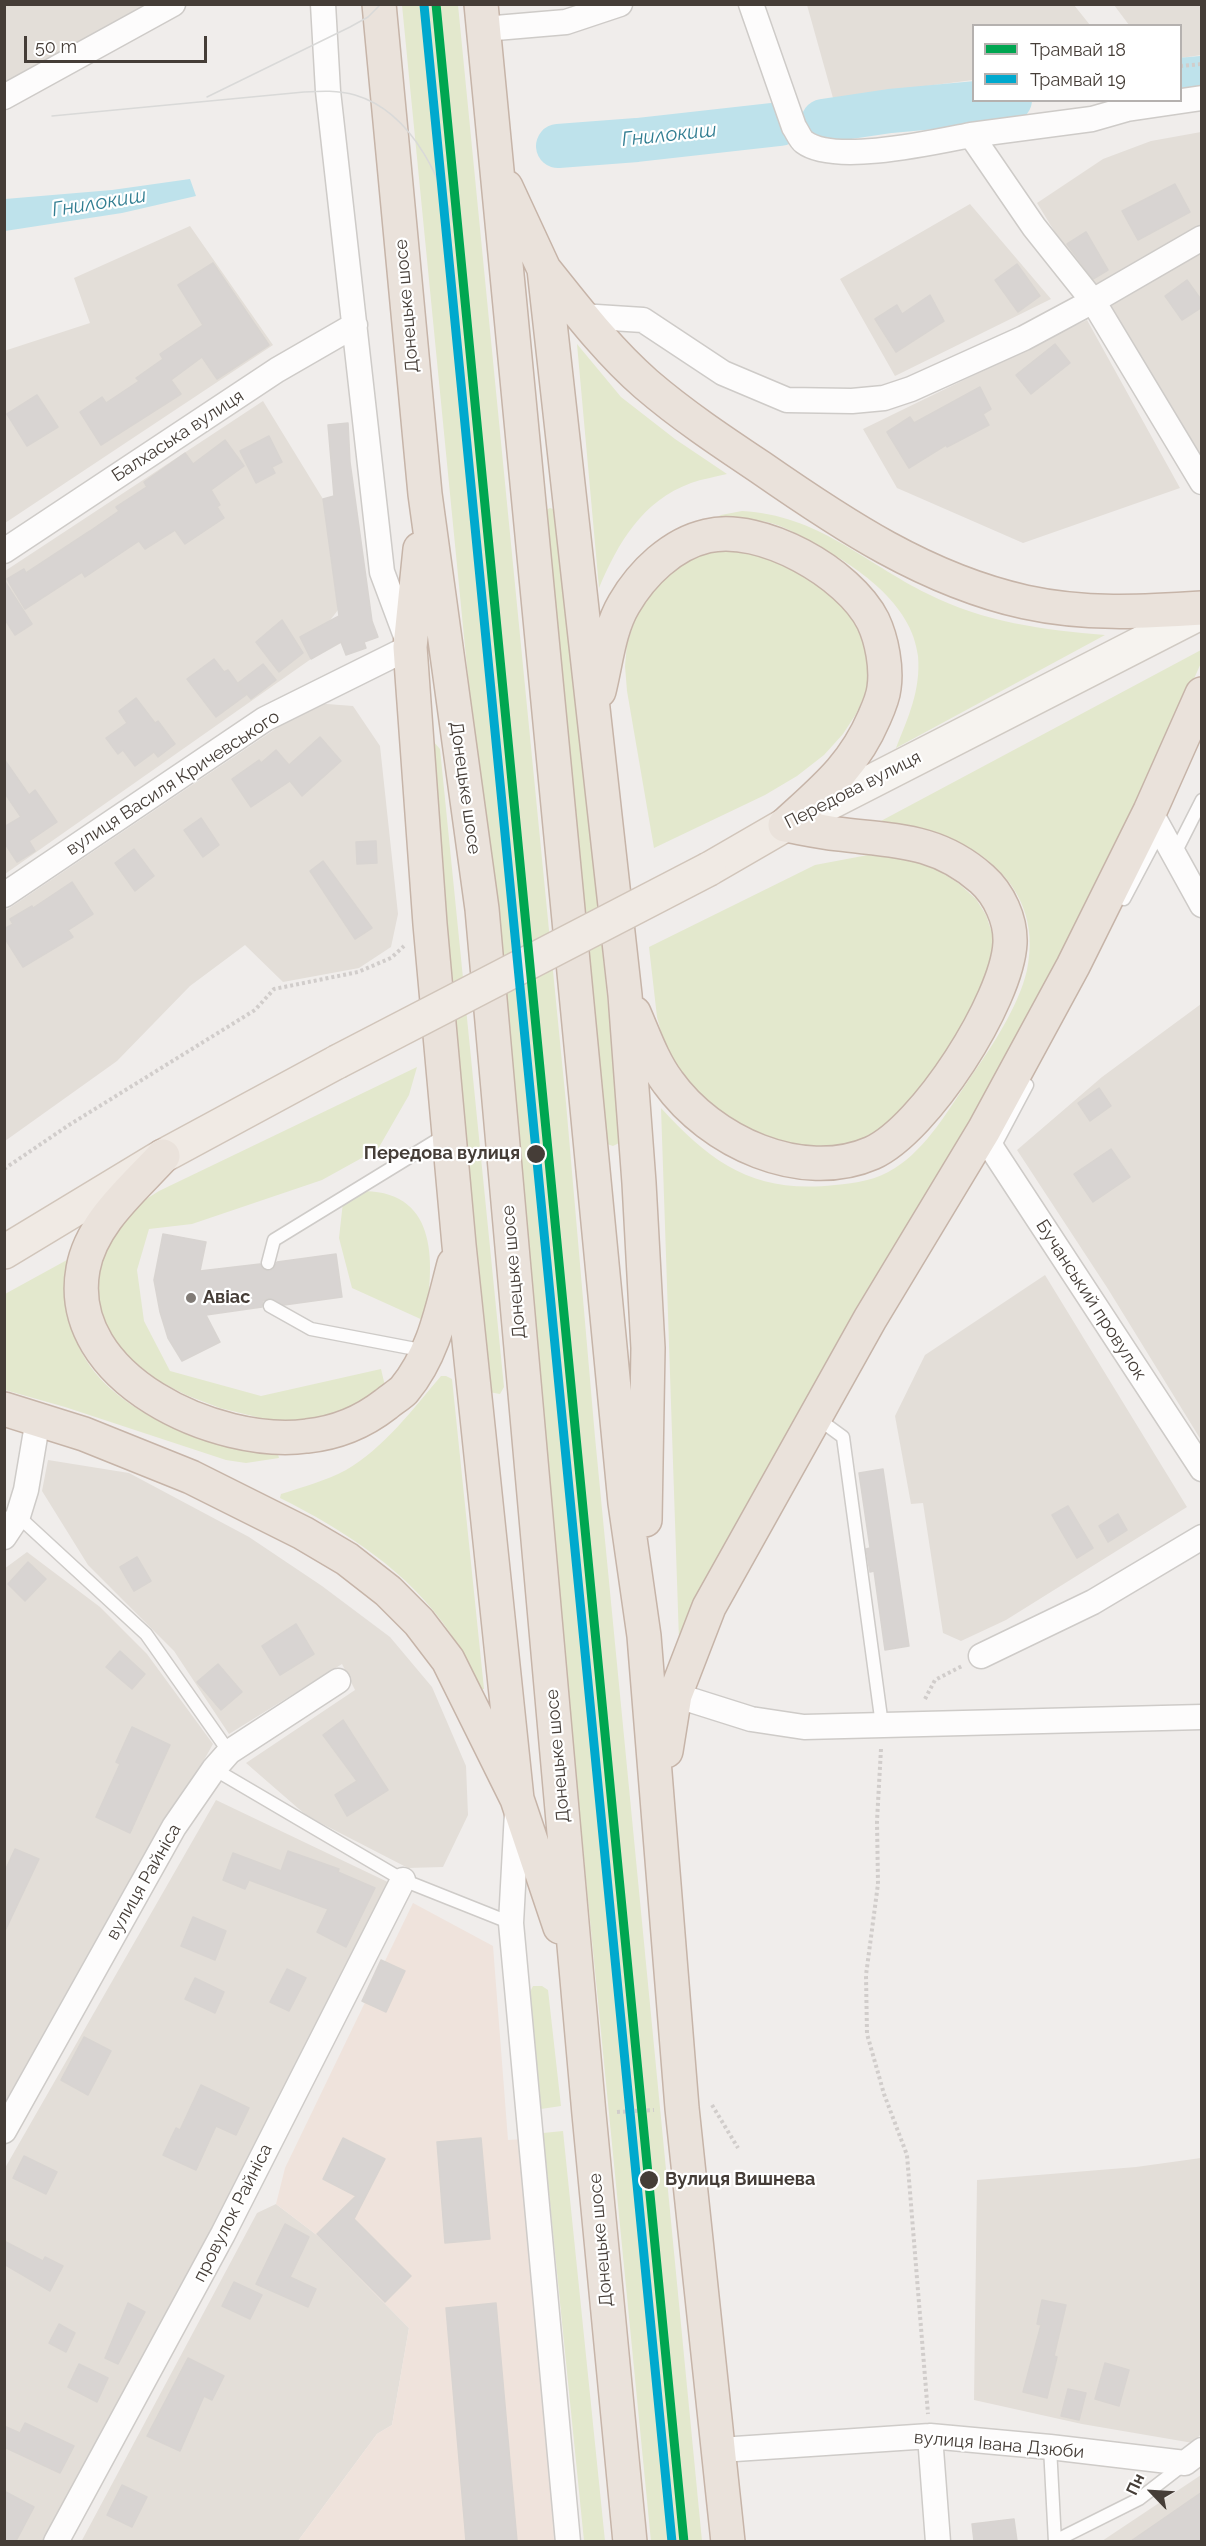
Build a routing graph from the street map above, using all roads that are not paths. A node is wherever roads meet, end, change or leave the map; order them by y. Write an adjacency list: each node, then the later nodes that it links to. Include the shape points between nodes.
1 (173, 4): 8 (street)
2 (323, 4): 18 (street, via 328,91)
3 (379, 4): 20 (highway, Донецьке шосе)
4 (620, 4): 6 (street, via 566,22)
5 (751, 4): 12 (street, via 794,127 803,142 829,152 900,149)
6 (546, 13): 7 (street)
7 (482, 17): 13 (highway)
8 (4, 97)
9 (1202, 98): 10 (street)
10 (1182, 101)
11 (1175, 102): 12 (street, via 1092,119)
12 (971, 135): 16 (street, via 1003,185)
13 (497, 167): 15 (highway); 51 (highway, via 625,1503)
14 (1202, 238): 16 (street)
15 (544, 268): 17 (highway); 25 (highway)
16 (1093, 301): 17 (street, via 911,390 852,401 787,400 723,373 643,320); 19 (street)
17 (581, 316): 22 (highway, via 645,383 691,419 871,540 924,569 976,589 1070,610)
18 (355, 325): 21 (street, Балхаська вулиця, via 277,370); 23 (street, via 382,572)
19 (1202, 482)
20 (425, 494): 23 (highway); 47 (highway, Донецьке шосе, via 482,909)
21 (4, 550)
22 (1202, 610): 28 (main road, Передова вулиця)
23 (410, 647): 30 (street, вулиця Василя Кричевського, via 265,719); 35 (highway)
24 (1202, 694): 27 (highway)
25 (593, 719): 28 (highway, via 610,640 624,604 652,567 680,546 708,536 755,538 803,557 836,579 872,621 885,668 884,689 864,741 849,765); 33 (highway)
26 (1202, 800): 29 (lane)
27 (1155, 821): 29 (street); 32 (lane); 36 (highway, via 1073,966)
28 (785, 825): 33 (highway, via 889,838 941,852 984,881 1007,918 1010,942 999,990 951,1075 910,1125 872,1153 848,1160 792,1162 764,1154 715,1128 668,1083); 37 (main road, Передова вулиця, bridge, via 709,869)
29 (1174, 856): 31 (street)
30 (4, 895)
31 (1202, 905)
32 (1117, 914)
33 (625, 995): 51 (highway, via 648,1348)
34 (1030, 1078): 36 (lane)
35 (448, 1133): 38 (highway); 40 (lane, via 274,1240)
36 (988, 1140): 44 (highway, via 870,1319); 46 (street, Бучанський провулок)
37 (163, 1156): 39 (main road, Передова вулиця); 42 (highway, via 108,1216 93,1240 83,1269 81,1293 88,1330 110,1363 141,1391 177,1410 240,1432 306,1436 351,1425 377,1411 402,1391)
38 (459, 1245): 42 (highway); 55 (highway)
39 (4, 1252)
40 (268, 1263)
41 (270, 1306): 42 (lane, via 311,1329)
42 (428, 1352)
43 (4, 1409): 45 (highway)
44 (816, 1417): 54 (highway, via 710,1607); 57 (lane, via 843,1437)
45 (38, 1419): 48 (street); 59 (highway, via 191,1477 303,1533 347,1559 388,1591 419,1622 448,1660)
46 (1202, 1469)
47 (536, 1510): 55 (highway); 63 (highway, Донецьке шосе)
48 (18, 1516): 49 (street); 58 (lane, via 146,1634)
49 (4, 1537)
50 (1202, 1537): 52 (street, via 1094,1602)
51 (644, 1636): 60 (highway)
52 (981, 1656)
53 (338, 1681): 58 (street, вулиця Райніса)
54 (675, 1695): 57 (street, via 751,1719 804,1727); 60 (highway)
55 (508, 1706): 59 (highway)
56 (1202, 1717): 57 (street)
57 (882, 1725)
58 (222, 1761): 61 (lane); 64 (street, вулиця Райніса, via 174,1827)
59 (518, 1799): 62 (street); 63 (highway)
60 (658, 1804): 67 (highway, via 682,2108)
61 (403, 1880): 62 (lane); 69 (street, провулок Райніса, via 223,2234)
62 (511, 1923): 70 (street)
63 (577, 1977): 71 (highway, Донецьке шосе)
64 (4, 2131)
65 (930, 2436): 66 (street, вулиця Івана Дзюби); 67 (street, вулиця Івана Дзюби); 73 (street)
66 (1050, 2447): 68 (street, вулиця Івана Дзюби); 74 (lane)
67 (720, 2450): 72 (highway)
68 (1193, 2456): 74 (lane, via 1139,2499)
69 (56, 2541)
70 (568, 2541)
71 (630, 2541)
72 (728, 2541)
73 (938, 2541)
74 (1055, 2541)

